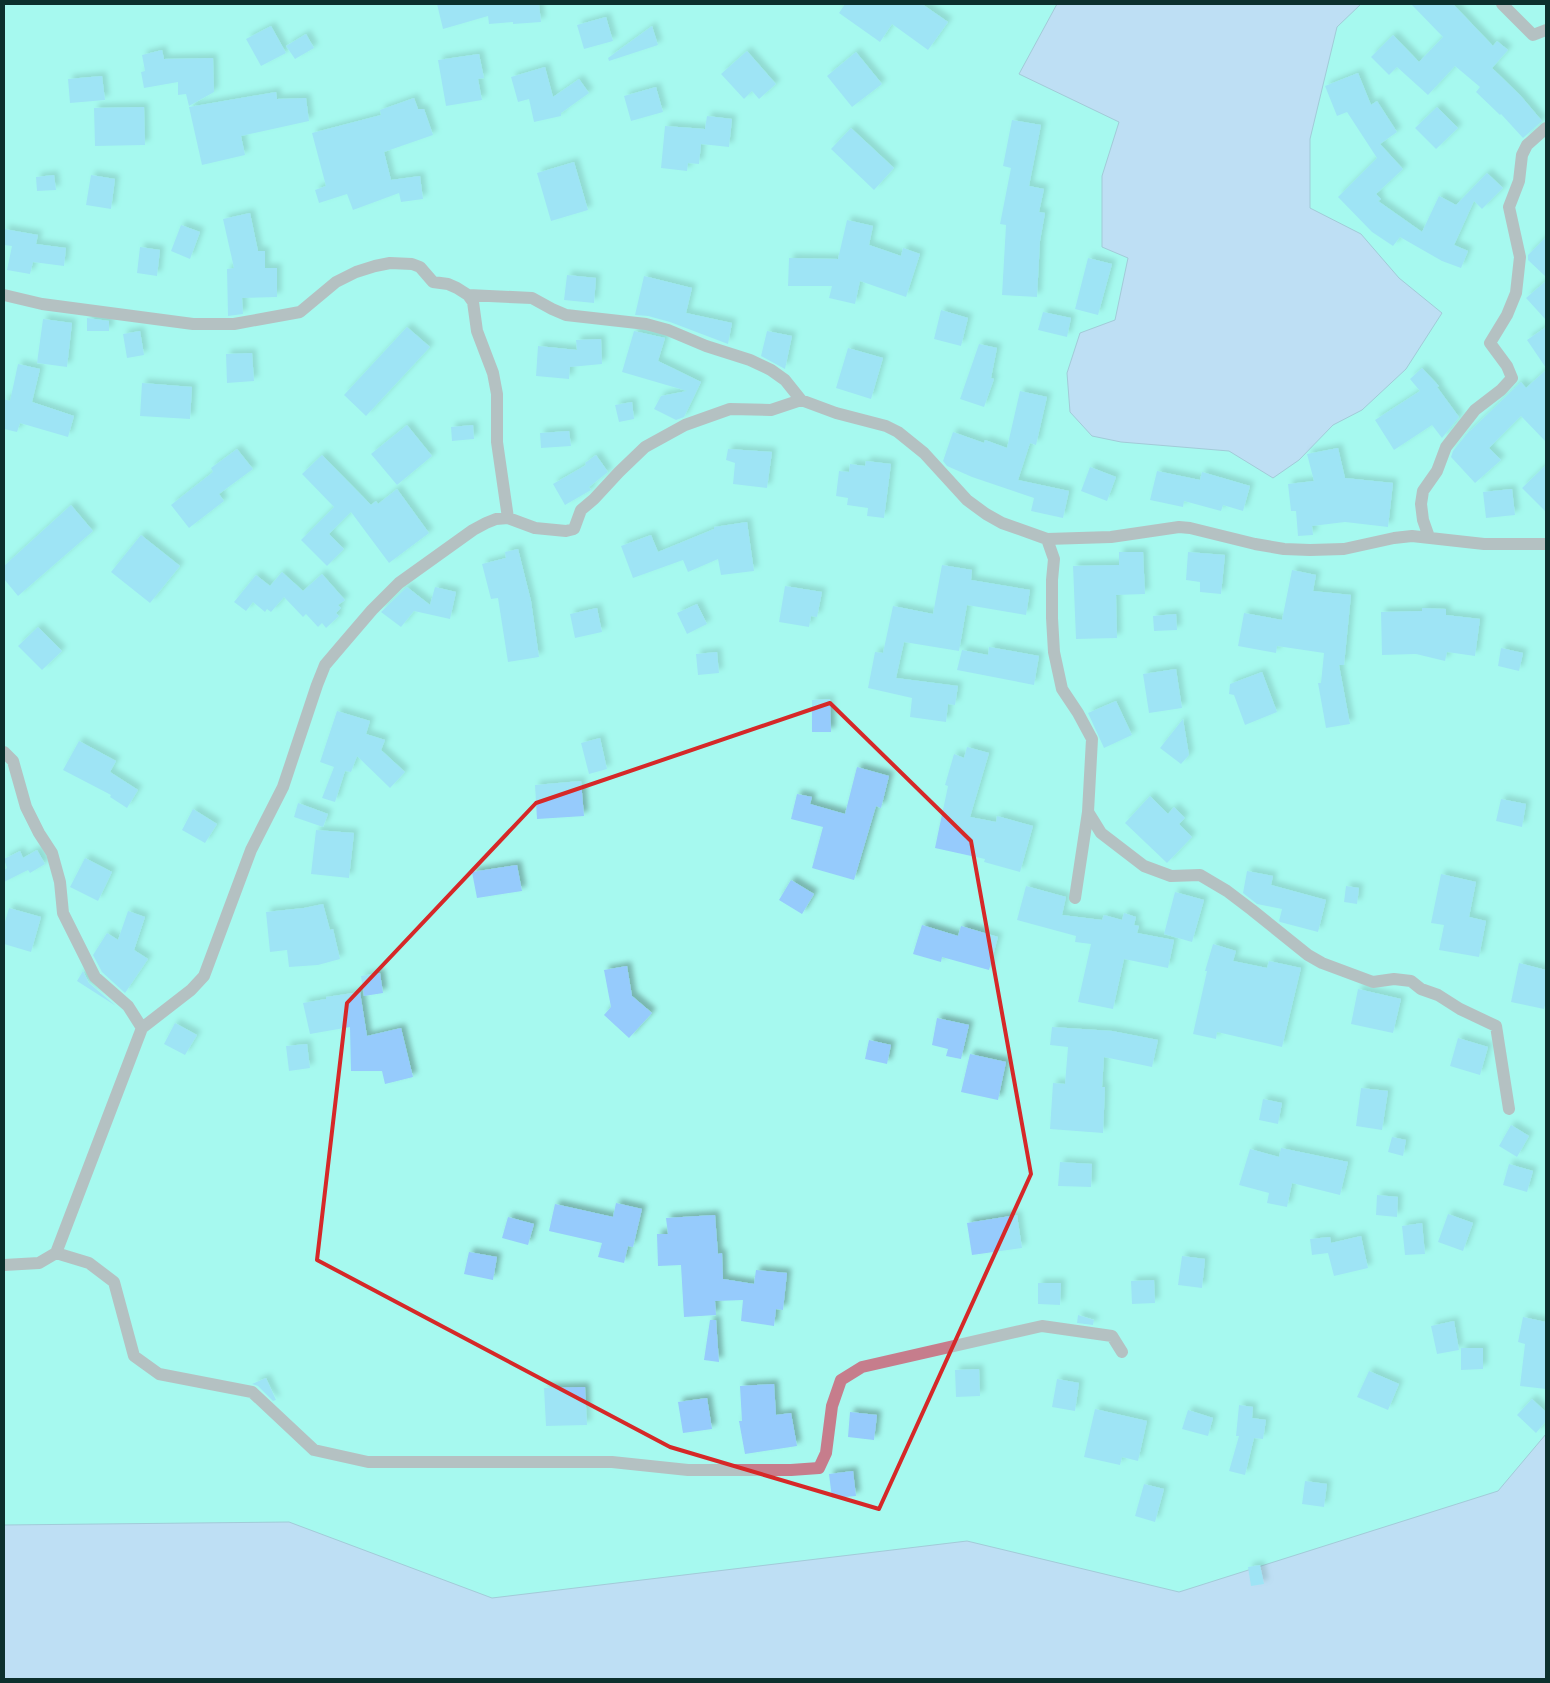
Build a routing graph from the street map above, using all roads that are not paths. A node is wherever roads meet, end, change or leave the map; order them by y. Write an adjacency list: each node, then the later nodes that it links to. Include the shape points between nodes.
1 (1502, 4): 2 (street, via 1533,35)
2 (1546, 30)
3 (1546, 128): 8 (street, via 1526,145 1522,155 1519,181 1509,206 1520,257 1516,293 1507,316 1490,343 1512,378 1475,410 1446,447 1437,471 1423,491)
4 (4, 295): 5 (street, via 42,304 193,324 234,324 300,312 336,282 356,272 390,263 420,267 433,282 448,284)
5 (468, 295): 6 (street, via 532,298 566,314 646,324 668,330 771,370 785,380); 7 (street, via 473,302 477,331 497,394 497,442)
6 (802, 400): 7 (street, via 771,410 730,409 685,425 645,446 580,510 574,529 535,528); 11 (street, via 898,432 924,453 967,500 986,514)
7 (508, 518): 16 (street, via 496,519 473,530 399,583 325,665 283,787 252,850 204,976)
8 (1423, 520): 9 (street); 10 (street)
9 (1412, 536): 10 (street); 11 (street, via 1344,549 1310,550 1255,544 1179,527 1111,537)
10 (1429, 537): 12 (street, via 1484,544)
11 (1047, 539): 14 (street, via 1054,559 1054,652 1062,689 1092,739)
12 (1546, 544)
13 (4, 752): 16 (street, via 13,761 26,807 52,853 60,882 63,913 95,976 128,1006)
14 (1088, 812): 15 (street); 17 (street, via 1101,833 1144,866 1171,876 1200,875 1227,891 1322,963 1373,982 1411,981 1421,990 1438,995 1496,1026)
15 (1075, 898)
16 (142, 1028): 18 (street)
17 (1509, 1109)
18 (56, 1253): 19 (street, via 39,1263); 20 (street, via 89,1263 114,1282 134,1356 159,1374 252,1392 314,1450 368,1462 612,1462 688,1470 819,1468 826,1453 832,1406 841,1380 862,1367 1042,1326 1112,1336)
19 (4, 1265)
20 (1122, 1352)

